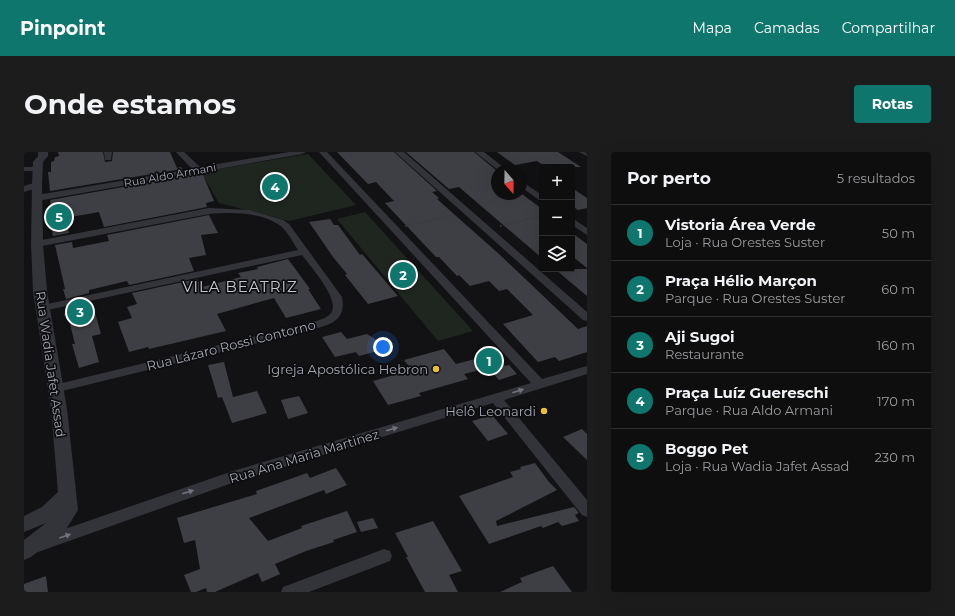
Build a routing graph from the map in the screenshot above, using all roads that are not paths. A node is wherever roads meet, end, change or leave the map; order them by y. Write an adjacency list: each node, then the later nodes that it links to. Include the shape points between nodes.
1 (180, 152): 11 (street)
2 (302, 152): 11 (street, Rua Aldo Armani)
3 (323, 152): 22 (street)
4 (399, 152): 20 (street)
5 (479, 152): 9 (street)
6 (583, 152): 7 (street)
7 (587, 154)
8 (38, 159): 10 (street); 13 (street, Rua Wadia Jafet Assad)
9 (495, 164)
10 (24, 169)
11 (198, 170): 13 (street, Rua Aldo Armani)
12 (527, 188): 14 (street)
13 (33, 191): 17 (street, Rua Wadia Jafet Assad)
14 (539, 197)
15 (575, 223): 16 (street)
16 (587, 232)
17 (37, 244): 18 (street, Rua Lázaro Rossi Contorno, via 209,211 230,210 280,221); 19 (street, Rua Wadia Jafet Assad)
18 (305, 252): 19 (street); 23 (street, Rua Lázaro Rossi Contorno, via 337,297 339,308 335,316 325,322)
19 (43, 308): 23 (street, Rua Wadia Jafet Assad)
20 (587, 318)
21 (587, 370): 22 (street, Rua Ana Maria Martinez)
22 (539, 384): 24 (street, Rua Ana Maria Martinez, one-way to 22)
23 (54, 389): 25 (street, Rua Wadia Jafet Assad)
24 (497, 398): 26 (street); 28 (street, Rua Ana Maria Martinez, one-way to 24, via 232,477)
25 (68, 494): 27 (street, via 47,514); 28 (street, Rua Wadia Jafet Assad, via 67,515)
26 (587, 511)
27 (24, 524)
28 (26, 550)
29 (384, 556): 30 (street)
30 (289, 592)

